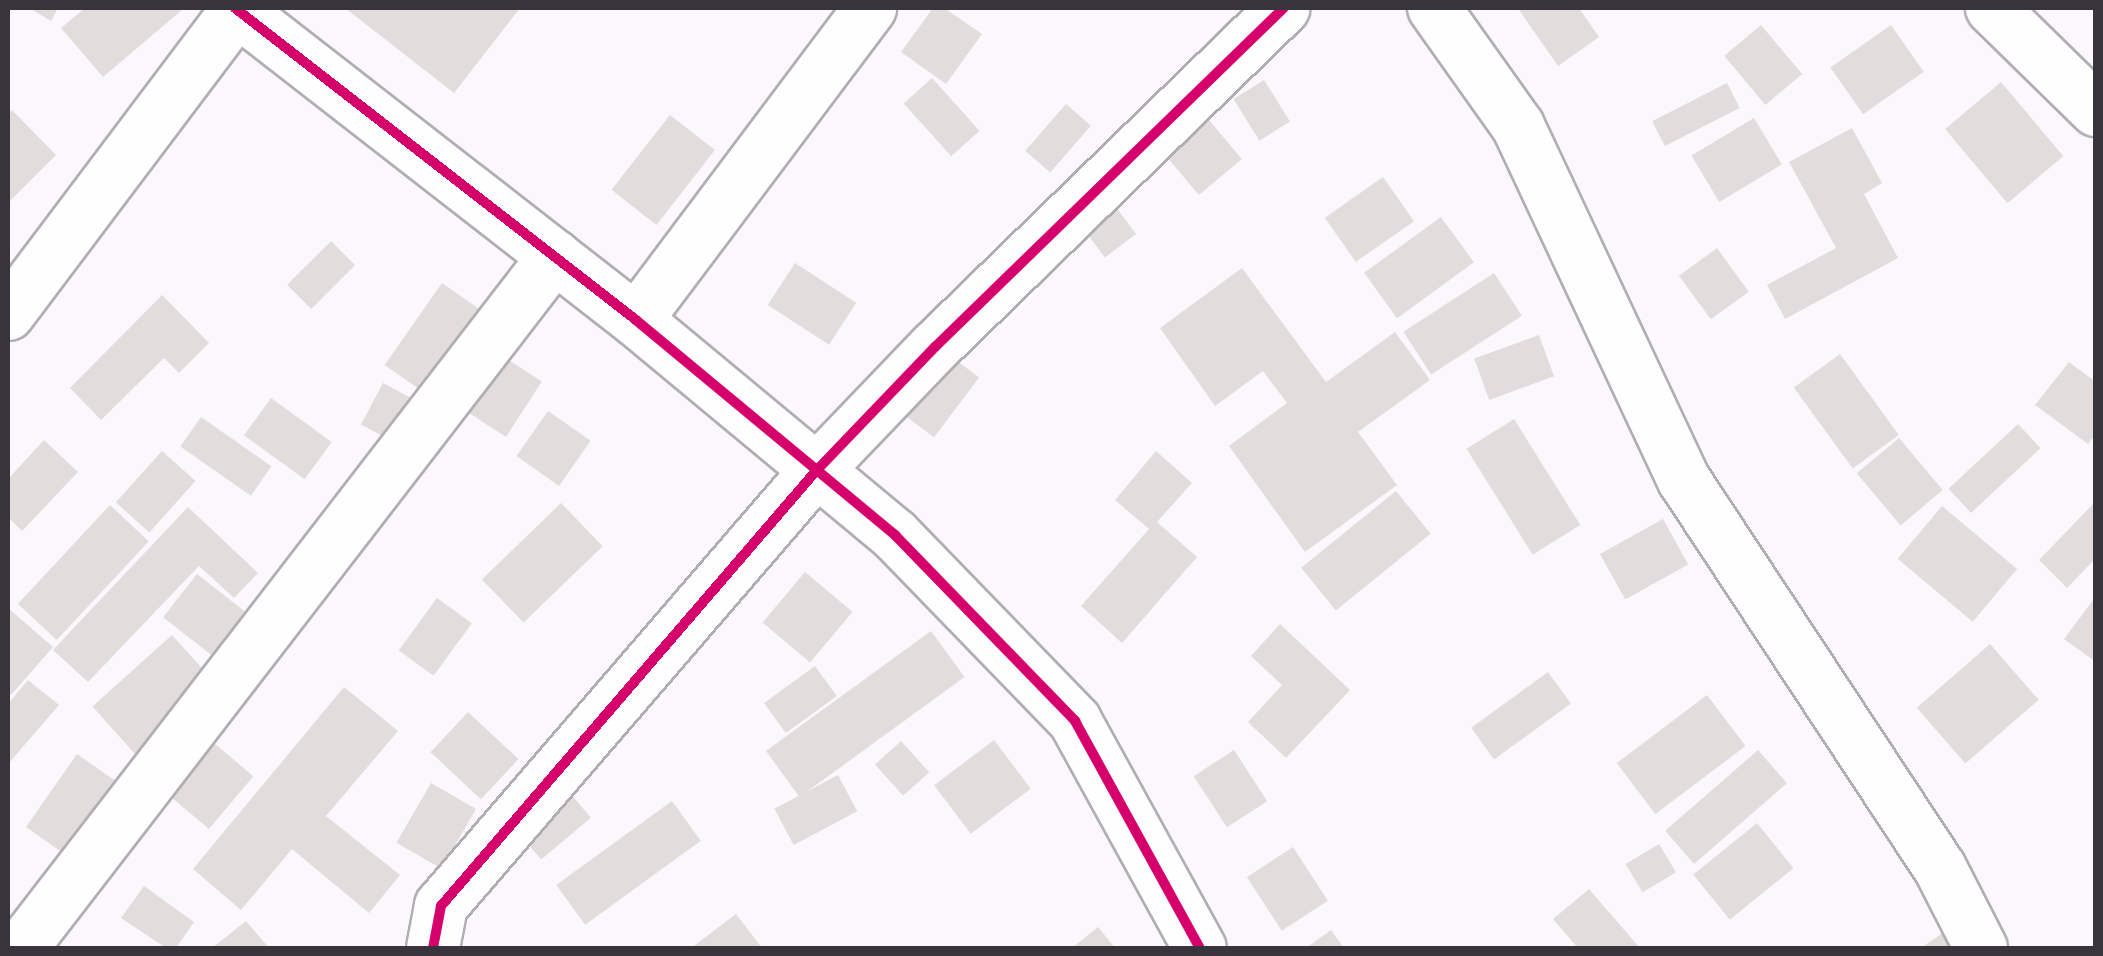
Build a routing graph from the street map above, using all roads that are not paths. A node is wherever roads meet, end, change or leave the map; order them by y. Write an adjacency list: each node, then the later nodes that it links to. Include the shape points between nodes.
1 (237, 8): 7 (street); 8 (street)
2 (870, 8): 9 (street)
3 (1283, 8): 10 (street)
4 (1434, 8): 14 (street, via 1518,126 1684,480 1940,868)
5 (1992, 8): 6 (street)
6 (2096, 110)
7 (556, 256): 9 (street); 11 (street)
8 (8, 314)
9 (636, 320): 10 (street)
10 (816, 471): 12 (street, via 442,906); 13 (street, via 895,535 1074,721)
11 (23, 939)
12 (430, 946)
13 (1200, 948)
14 (1981, 948)

